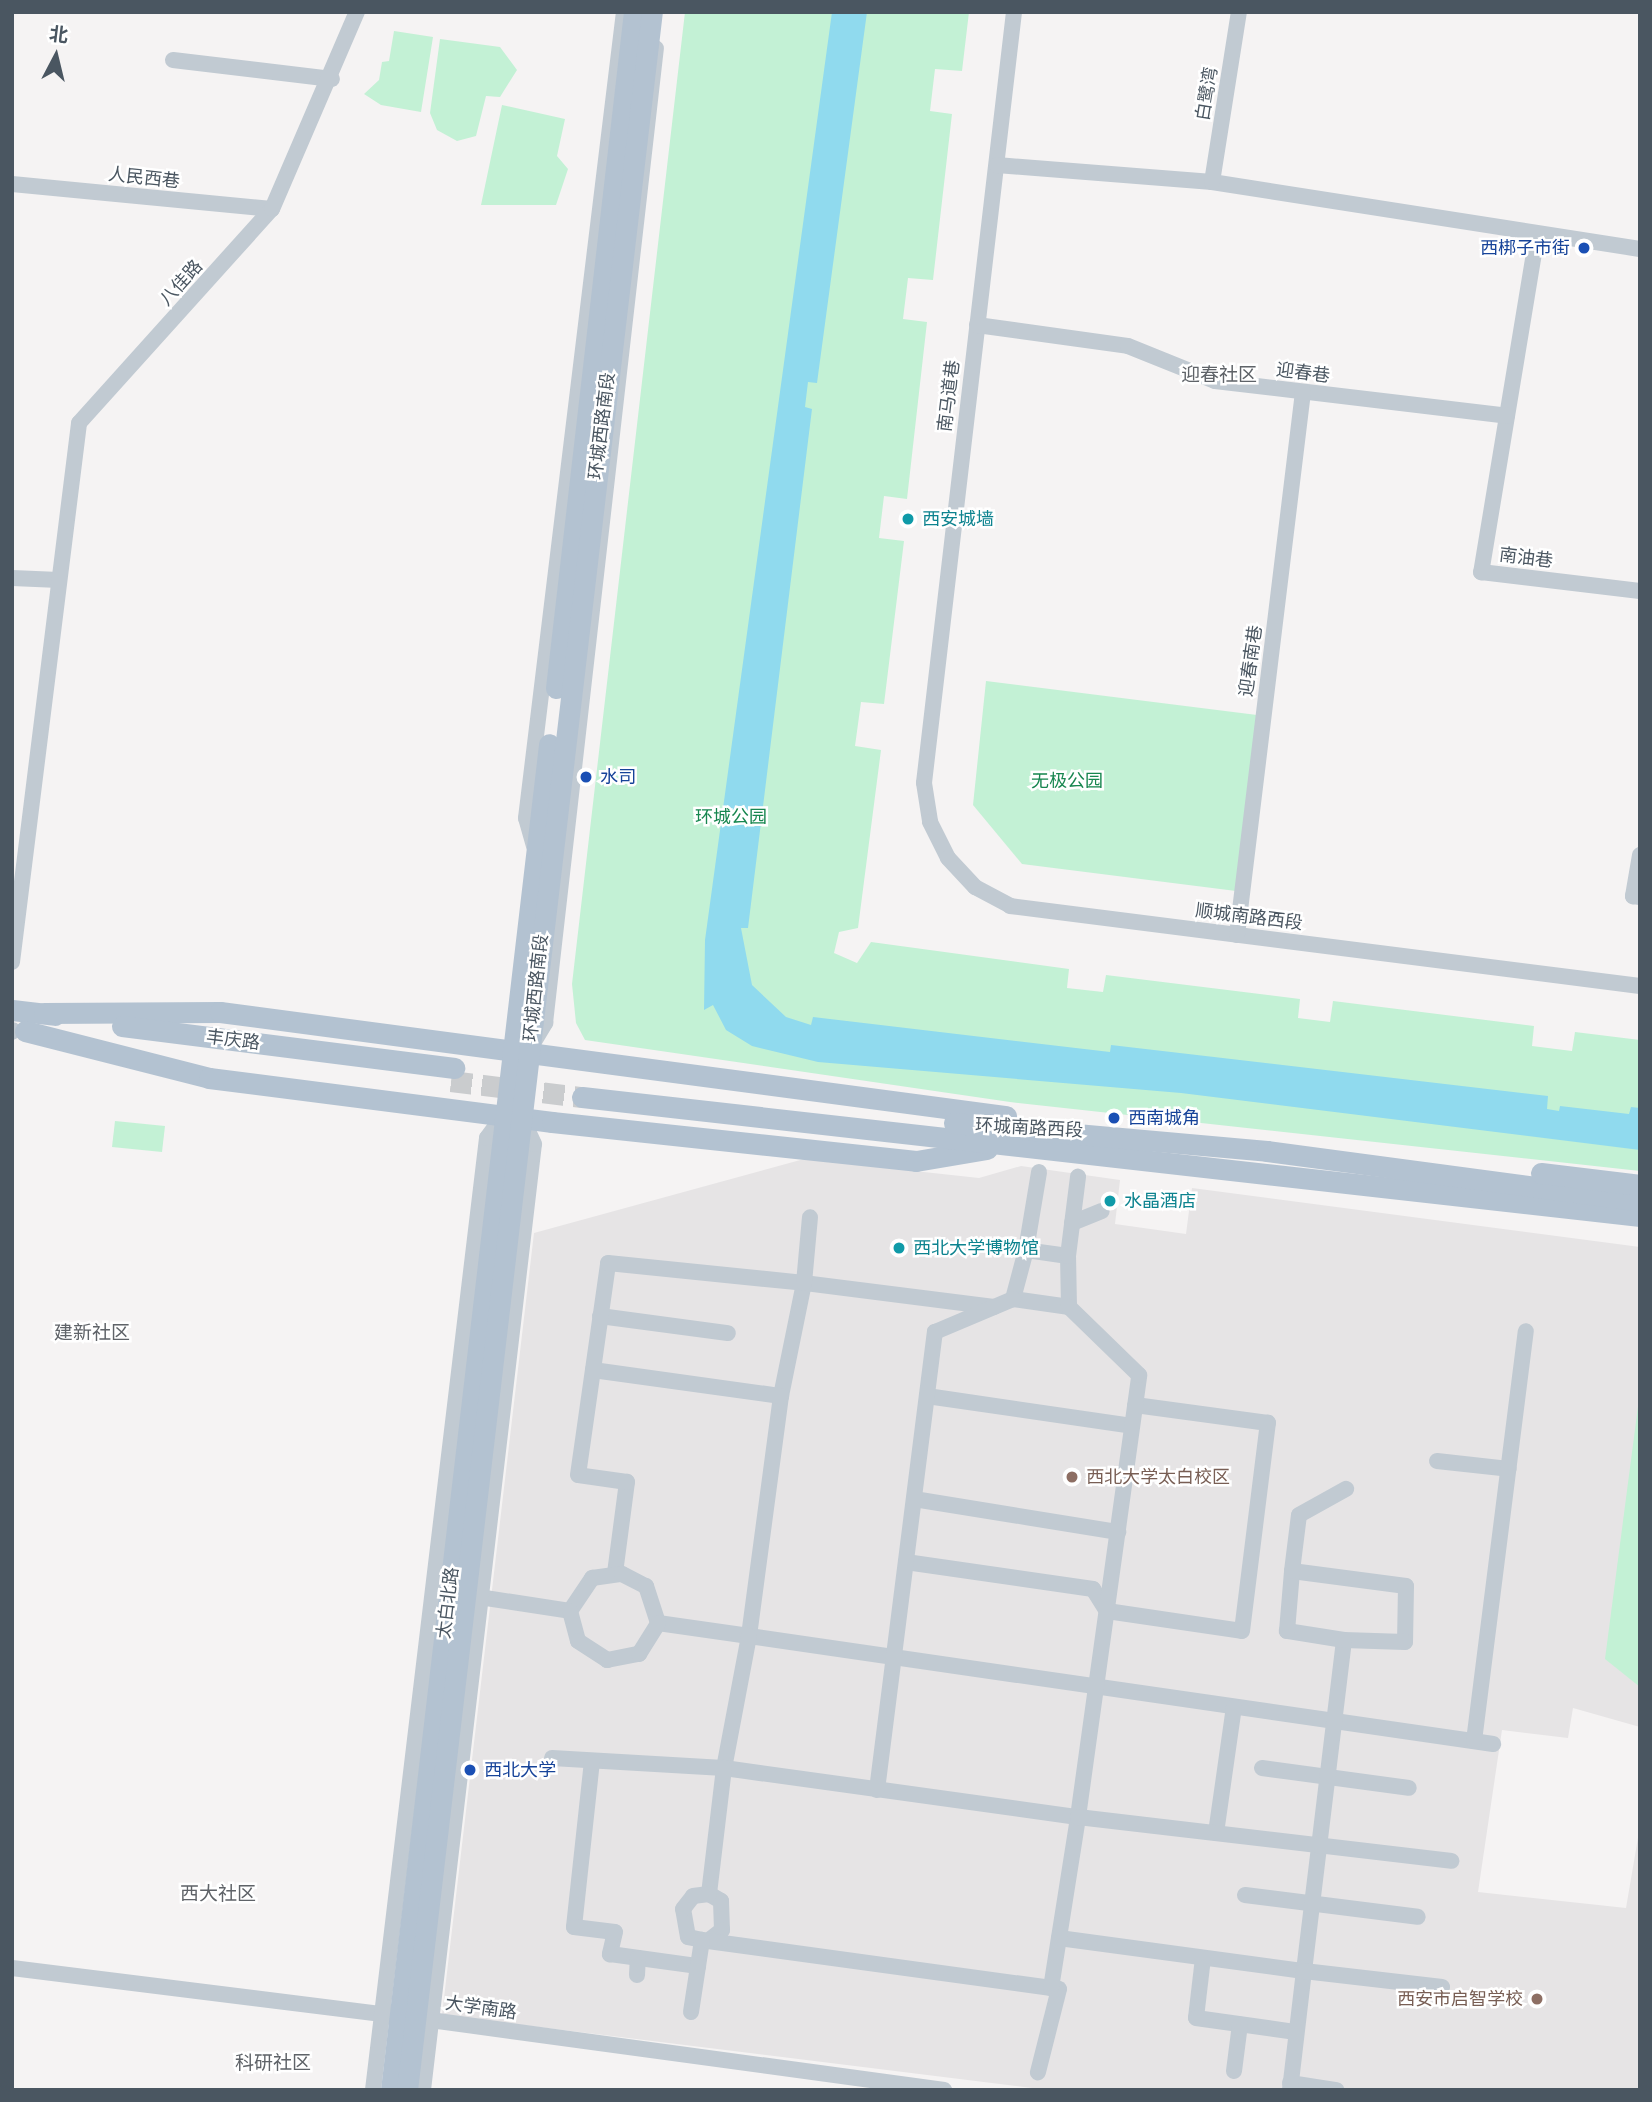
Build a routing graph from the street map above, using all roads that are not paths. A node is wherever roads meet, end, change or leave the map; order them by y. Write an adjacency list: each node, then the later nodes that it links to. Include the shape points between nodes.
1 (357, 12): 7 (street, 八佳路)
2 (624, 12): 23 (street, 环城西路南段, via 526,818)
3 (1014, 12): 8 (street, 南马道巷)
4 (1239, 12): 9 (street, 白鹭湾)
5 (646, 14): 21 (main road, 环城西路南段); 22 (street, 环城西路南段, via 653,101); 23 (main road, 环城西路南段)
6 (173, 60): 7 (street)
7 (332, 79): 11 (street, 八佳路)
8 (997, 165): 9 (street); 14 (street, 南马道巷)
9 (1212, 182): 12 (street)
10 (12, 184): 11 (street, 人民西巷)
11 (272, 209): 18 (street, 八佳路, via 79,423)
12 (1537, 235): 13 (street); 16 (street)
13 (1640, 248)
14 (977, 325): 15 (street, 迎春巷, via 1128,346 1215,381); 20 (street, 南马道巷)
15 (1303, 392): 16 (street, 迎春巷); 26 (street, 迎春南巷)
16 (1507, 416): 19 (street, 南油巷, via 1481,572)
17 (12, 578): 18 (street)
18 (58, 580): 27 (street, 八佳路)
19 (1640, 591)
20 (924, 783): 26 (street, 顺城南路西段, via 930,822 948,858 975,887 1010,906)
21 (557, 796): 22 (street); 32 (main road, 环城西路南段)
22 (568, 829): 32 (street, 环城西路南段, via 545,1023)
23 (535, 851): 32 (main road, 环城西路南段)
24 (1640, 855): 25 (street)
25 (1637, 897)
26 (1237, 935): 28 (street, 顺城南路西段)
27 (12, 962)
28 (1640, 986)
29 (12, 1010): 30 (main road, 丰庆路)
30 (44, 1013): 31 (main road, 丰庆路, via 452,1075); 32 (main road, via 142,1016 172,1008)
31 (15, 1031): 33 (main road, via 209,1078)
32 (520, 1049): 33 (main road, 环城西路南段); 34 (main road, via 947,1105)
33 (512, 1117): 35 (main road, via 916,1161); 69 (main road, 太白北路); 107 (main road, 太白北路)
34 (1047, 1129): 35 (main road, 环城南路西段, via 583,1090); 37 (main road, 环城南路西段)
35 (1014, 1144): 40 (main road, 环城南路西段)
36 (1039, 1172): 47 (street)
37 (1454, 1175): 39 (main road, via 1526,1172); 41 (main road, 环城南路西段)
38 (1078, 1177): 45 (street)
39 (1640, 1185)
40 (1398, 1190): 43 (main road, 环城南路西段); 46 (main road, 环城南路西段)
41 (1640, 1201)
42 (1102, 1211): 45 (street)
43 (1640, 1216)
44 (810, 1217): 49 (street)
45 (1072, 1223): 48 (street)
46 (1640, 1230)
47 (1026, 1250): 48 (street); 50 (street)
48 (1068, 1256): 52 (street)
49 (804, 1283): 51 (street); 53 (street, via 608,1263); 57 (street)
50 (1013, 1299): 51 (street); 52 (street)
51 (993, 1307): 58 (street, via 936,1332)
52 (1069, 1307): 59 (street, via 1139,1376)
53 (600, 1316): 55 (street); 56 (street)
54 (1526, 1331): 62 (street)
55 (729, 1333)
56 (593, 1370): 57 (street); 68 (street, via 578,1475 627,1482)
57 (781, 1396): 73 (street)
58 (927, 1396): 60 (street); 64 (street)
59 (1135, 1405): 60 (street); 71 (street, via 1268,1423 1244,1618 1242,1631)
60 (1132, 1426): 65 (street)
61 (1437, 1461): 62 (street)
62 (1508, 1469): 79 (street)
63 (1346, 1489): 67 (street, via 1299,1516)
64 (914, 1499): 65 (street); 66 (street)
65 (1118, 1532): 71 (street)
66 (906, 1562): 71 (street, via 1093,1589); 75 (street)
67 (1292, 1571): 74 (street, via 1287,1631); 74 (street, via 1406,1586 1405,1642)
68 (615, 1573): 70 (street, via 592,1578); 72 (street, via 646,1586)
69 (474, 1596): 70 (street); 107 (main road, 太白北路)
70 (570, 1611): 72 (street, via 578,1641 607,1660 639,1654)
71 (1107, 1611): 76 (street)
72 (658, 1623): 73 (street)
73 (749, 1636): 75 (street); 83 (street)
74 (1344, 1640): 78 (street)
75 (890, 1658): 76 (street); 87 (street)
76 (1097, 1687): 77 (street); 88 (street)
77 (1234, 1707): 78 (street); 89 (street)
78 (1337, 1721): 79 (street); 85 (street)
79 (1474, 1741): 80 (street)
80 (1493, 1744)
81 (552, 1758): 82 (street)
82 (592, 1761): 83 (street); 98 (street, via 574,1927 615,1932 610,1954)
83 (724, 1768): 87 (street); 92 (street)
84 (1262, 1768): 85 (street)
85 (1329, 1777): 86 (street); 90 (street)
86 (1409, 1788)
87 (877, 1790): 88 (street)
88 (1078, 1817): 89 (street); 96 (street)
89 (1216, 1833): 90 (street)
90 (1320, 1846): 91 (street); 94 (street)
91 (1451, 1861)
92 (709, 1894): 97 (street, via 720,1901 725,1916 722,1930); 97 (street, via 693,1896 683,1909 688,1937)
93 (1245, 1895): 94 (street)
94 (1312, 1903): 95 (street); 102 (street)
95 (1419, 1917)
96 (1059, 1938): 99 (street); 105 (street)
97 (705, 1941): 100 (street); 105 (street)
98 (638, 1958): 100 (street); 103 (street)
99 (1203, 1958): 102 (street); 108 (street, via 1196,2018)
100 (698, 1966): 106 (street)
101 (12, 1968): 107 (street, 大学南路)
102 (1304, 1971): 104 (street); 109 (street)
103 (637, 1975)
104 (1442, 1987)
105 (1051, 1988): 111 (street, via 1059,1989 1052,2036)
106 (691, 2012)
107 (407, 2017): 112 (street, 大学南路); 114 (street); 115 (main road, 太白北路); 116 (main road, 太白北路); 117 (street)
108 (1240, 2024): 109 (street); 110 (street)
109 (1296, 2032): 113 (street)
110 (1234, 2071)
111 (1038, 2072)
112 (887, 2086): 118 (street, 大学南路)
113 (1290, 2086): 119 (street)
114 (373, 2090)
115 (391, 2090)
116 (407, 2090)
117 (423, 2090)
118 (944, 2090)
119 (1336, 2090)

